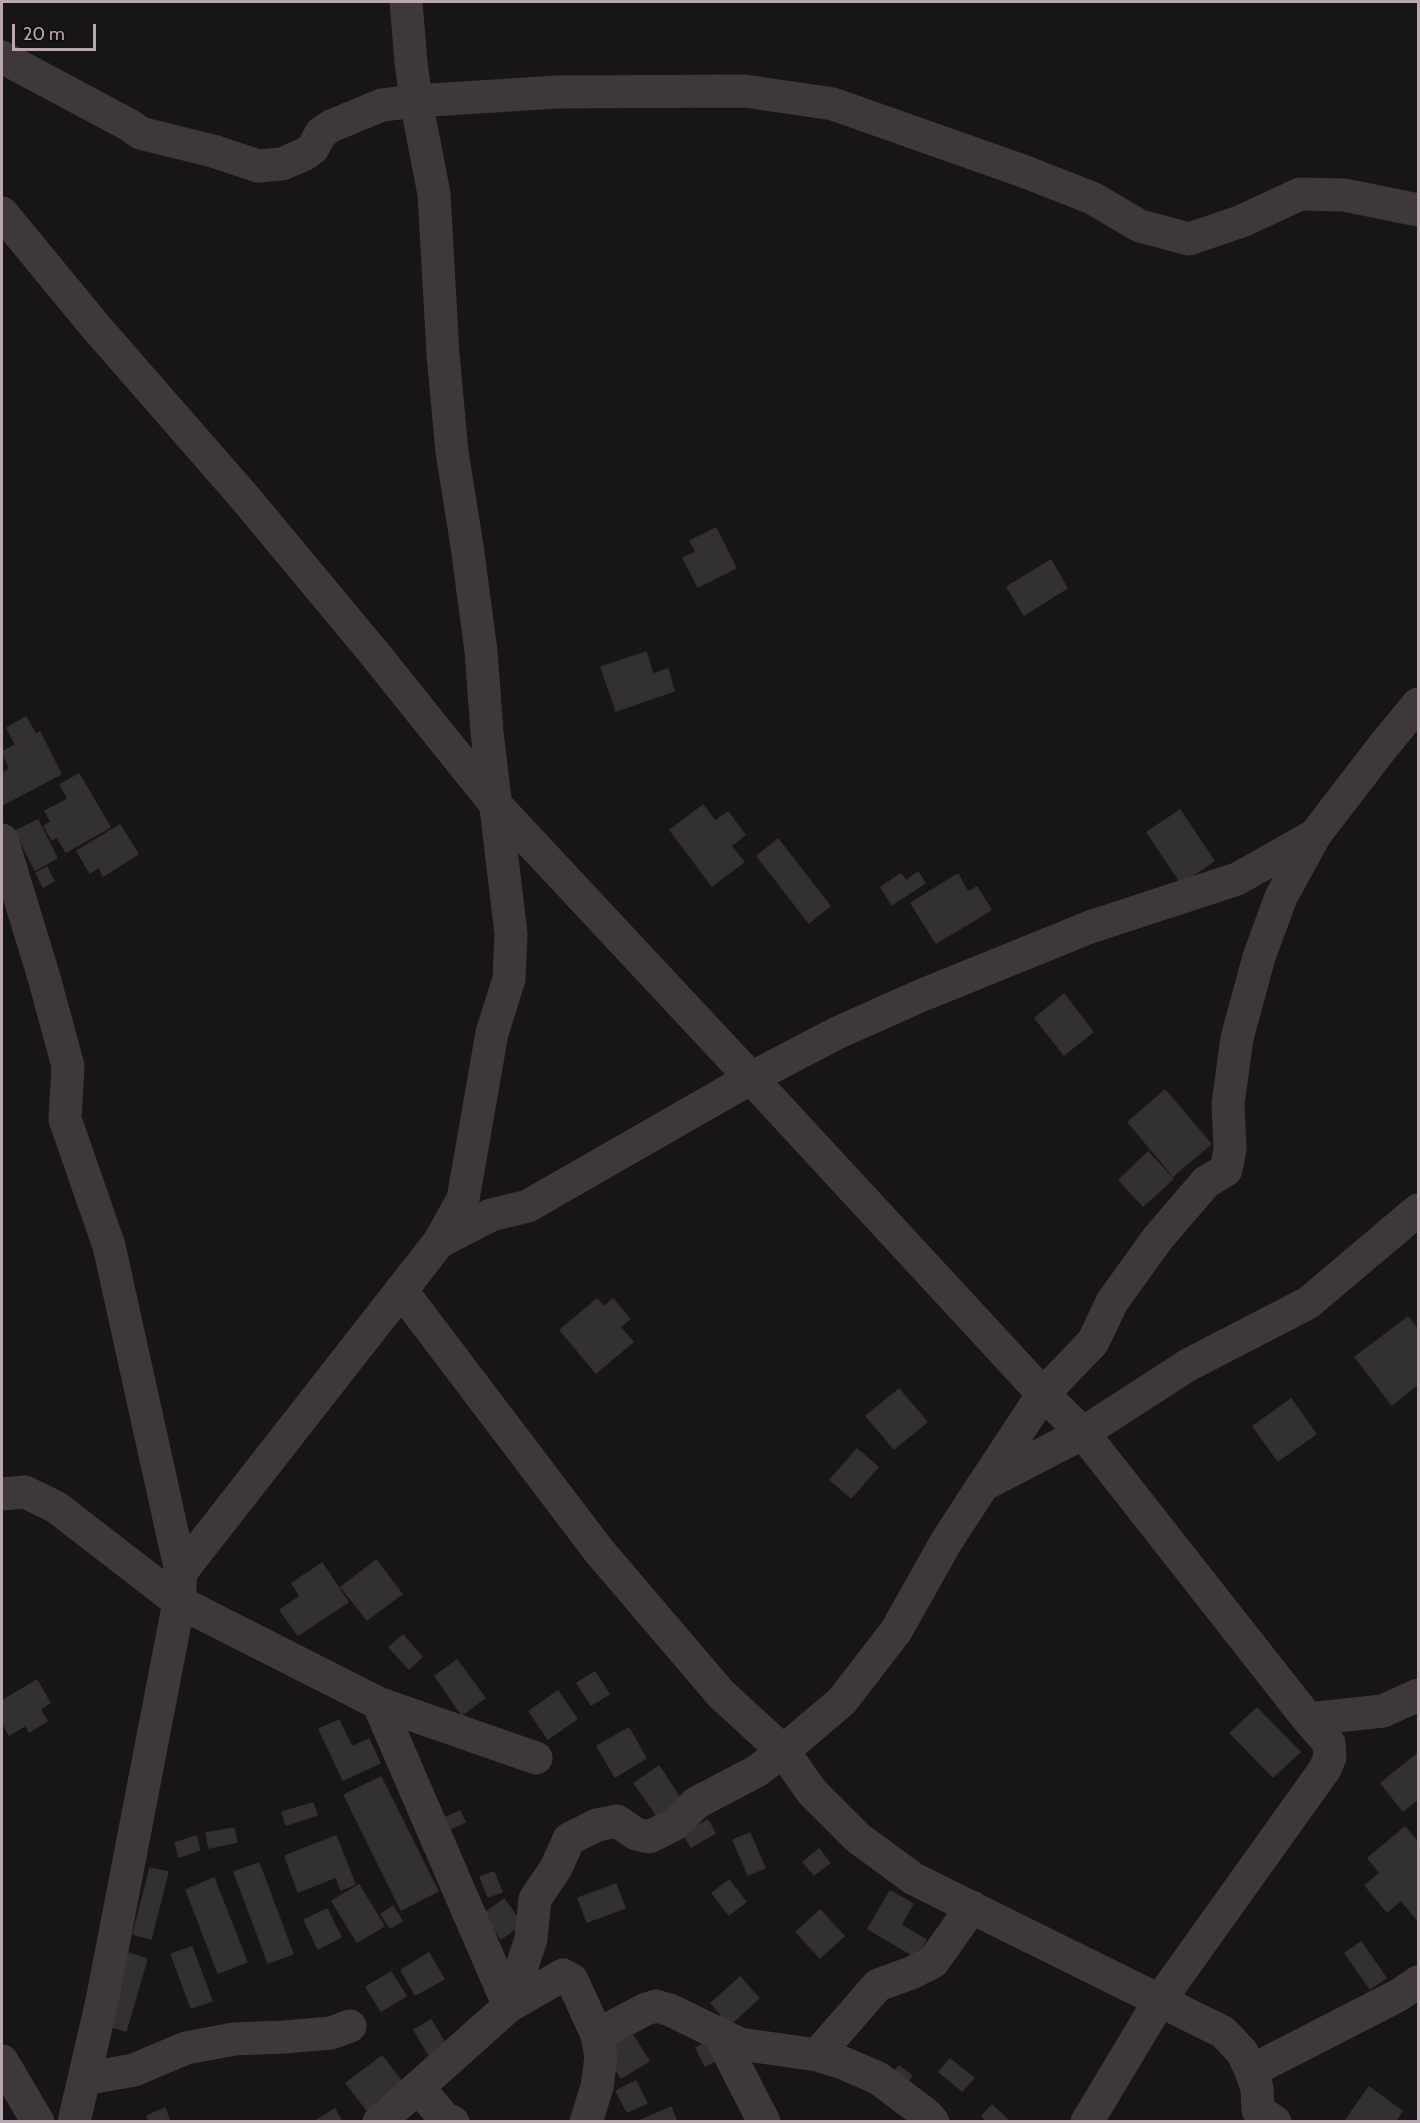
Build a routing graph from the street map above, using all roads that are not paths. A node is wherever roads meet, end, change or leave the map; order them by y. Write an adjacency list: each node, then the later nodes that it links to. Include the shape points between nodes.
1 (406, 2): 3 (street)
2 (2, 57): 3 (street, via 140,133 258,166 282,164 305,153 332,126 382,105)
3 (416, 101): 4 (street, via 557,92 745,91 833,104 1092,198 1140,226 1189,239 1242,221 1300,194 1344,195); 7 (street, via 434,194 452,452 468,546)
4 (1419, 210)
5 (2, 213): 7 (street, via 254,508)
6 (1419, 704): 8 (street)
7 (496, 806): 10 (street); 12 (street, via 511,934 509,979 492,1033 463,1199)
8 (1315, 835): 10 (street, via 1237,879 1090,927 920,996 837,1033); 14 (street, via 1281,897 1259,957 1237,1038 1228,1104 1230,1149 1226,1170 1206,1182 1158,1238 1112,1302 1093,1342)
9 (2, 840): 18 (street, via 68,1066 65,1119 109,1246)
10 (752, 1078): 12 (street, via 528,1206 491,1215); 14 (street)
11 (1419, 1210): 15 (street, via 1308,1303 1188,1365)
12 (439, 1242): 13 (street)
13 (401, 1290): 18 (street); 22 (street, via 599,1551 721,1694)
14 (1043, 1394): 15 (street); 16 (street)
15 (1083, 1433): 16 (street); 21 (street)
16 (983, 1485): 22 (street, via 896,1631 842,1701)
17 (2, 1494): 18 (street, via 25,1492 56,1507)
18 (180, 1587): 20 (street); 34 (street)
19 (1419, 1695): 21 (street, via 1383,1711)
20 (378, 1704): 23 (street); 27 (street)
21 (1308, 1719): 26 (street, via 1329,1743 1330,1757 1325,1769)
22 (783, 1751): 24 (street, via 812,1792 858,1838 914,1879); 27 (street, via 757,1771 696,1803 675,1824 649,1838 617,1821 597,1824 569,1839 535,1899 531,1939)
23 (536, 1758)
24 (972, 1907): 26 (street); 31 (street, via 933,1962 878,1985)
25 (1419, 1982): 33 (street)
26 (1160, 2000): 33 (street, via 1223,2032 1242,2052); 43 (street)
27 (508, 2006): 30 (street, via 563,1975 568,1976); 35 (street)
28 (350, 2026): 34 (street, via 331,2033 234,2039 186,2048 134,2070)
29 (718, 2032): 30 (street, via 656,2006); 31 (street, via 740,2044); 41 (street)
30 (597, 2035): 40 (street, via 601,2057)
31 (817, 2055): 42 (street, via 878,2078)
32 (2, 2061): 36 (street)
33 (1251, 2071): 44 (street, via 1258,2110)
34 (84, 2079): 37 (street)
35 (417, 2087): 38 (street); 39 (street, via 444,2118)
36 (38, 2121)
37 (74, 2121)
38 (379, 2121)
39 (453, 2121)
40 (586, 2121)
41 (764, 2121)
42 (933, 2121)
43 (1087, 2121)
44 (1275, 2121)

